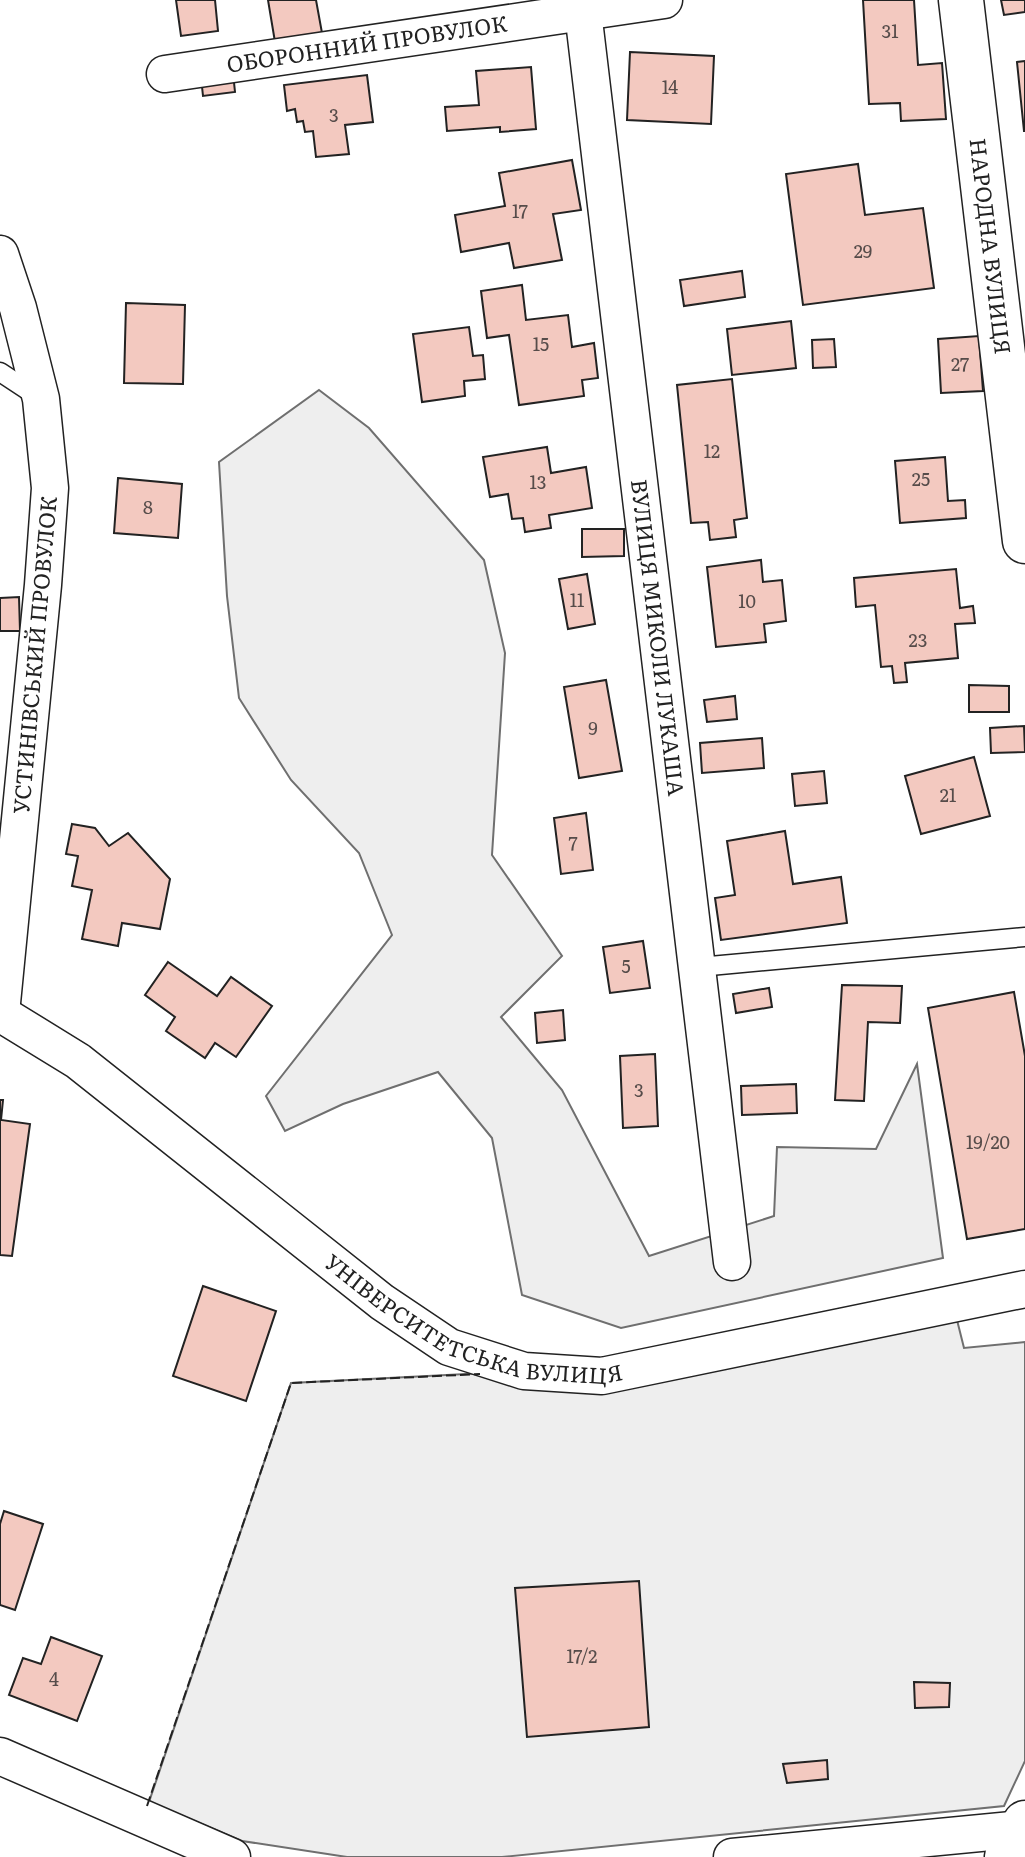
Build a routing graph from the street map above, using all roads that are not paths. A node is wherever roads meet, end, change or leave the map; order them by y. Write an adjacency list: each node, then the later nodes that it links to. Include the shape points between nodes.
1 (664, 0): 3 (street, ОБОРОННИЙ ПРОВУЛОК)
2 (961, 0): 8 (street, НАРОДНА ВУЛИЦЯ)
3 (583, 12): 4 (street, ОБОРОННИЙ ПРОВУЛОК); 10 (street, ВУЛИЦЯ МИКОЛИ ЛУКАША)
4 (165, 74)
5 (0, 254): 7 (street, УСТИНІВСЬКИЙ ПРОВУЛОК)
6 (0, 372): 7 (lane)
7 (41, 399): 11 (street, УСТИНІВСЬКИЙ ПРОВУЛОК, via 49,502)
8 (1025, 541)
9 (1025, 937): 10 (lane)
10 (699, 967): 12 (street, ВУЛИЦЯ МИКОЛИ ЛУКАША)
11 (1, 1013): 13 (street, УНІВЕРСИТЕТСЬКА ВУЛИЦЯ, via 78,1061 382,1302 449,1347 524,1371 602,1376)
12 (732, 1262)
13 (1025, 1289)
14 (0, 1756): 16 (street)
15 (1018, 1836): 17 (street)
16 (232, 1857)
17 (732, 1857)

